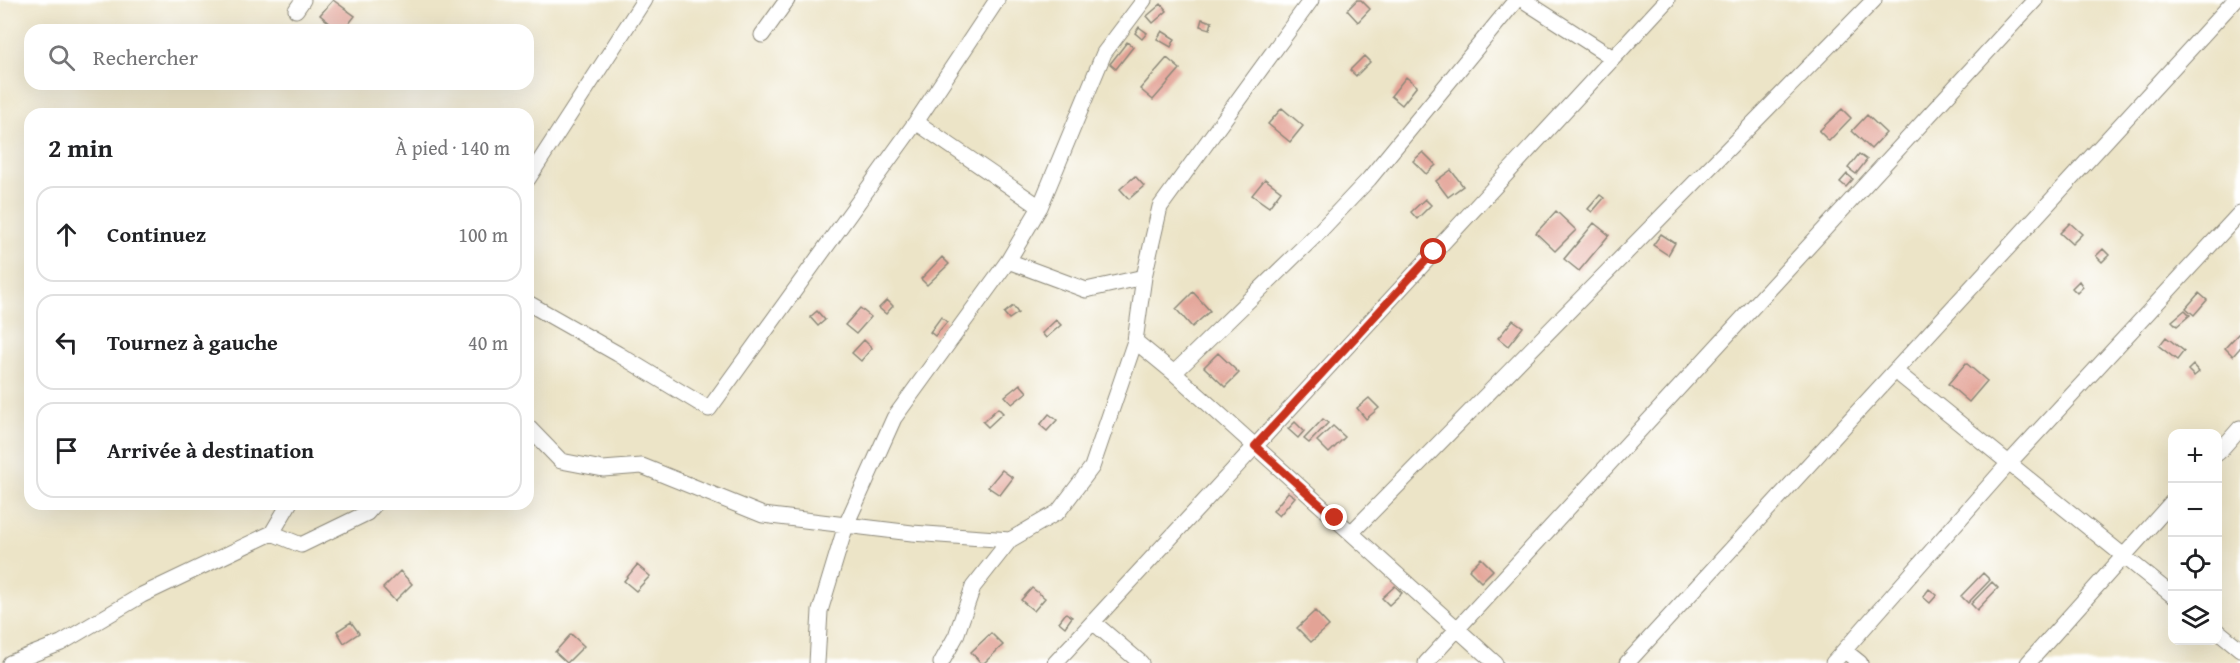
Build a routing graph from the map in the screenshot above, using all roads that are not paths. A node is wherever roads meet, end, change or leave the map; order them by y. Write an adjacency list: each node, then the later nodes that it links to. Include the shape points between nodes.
1 (644, 0): 15 (street)
2 (787, 0): 12 (street)
3 (998, 0): 14 (street)
4 (1144, 0): 16 (street, via 1104,53)
5 (1311, 0): 19 (street, via 1160,207)
6 (1516, 0): 23 (street, via 1369,179 1318,234)
7 (1522, 0): 13 (street)
8 (1666, 0): 13 (street)
9 (1874, 0): 34 (street)
10 (2035, 0): 39 (street)
11 (2232, 4): 22 (street)
12 (762, 35)
13 (1613, 58): 26 (street)
14 (916, 122): 16 (street); 20 (street, via 709,409)
15 (534, 170)
16 (1040, 207): 18 (street)
17 (2240, 213): 28 (street)
18 (1008, 261): 19 (street, via 1086,290); 32 (street, via 894,418)
19 (1144, 277): 21 (street)
20 (534, 306)
21 (1135, 341): 23 (street); 35 (street, via 1092,466 1058,512)
22 (1895, 371): 28 (street); 53 (street)
23 (1174, 373): 26 (street)
24 (2240, 428): 27 (street)
25 (534, 433): 32 (street, via 561,461 603,469 642,466 763,514)
26 (1255, 446): 34 (street); 38 (street)
27 (2222, 448)
28 (2009, 463): 36 (street); 43 (street)
29 (2168, 506): 36 (street)
30 (286, 510): 33 (street)
31 (370, 510): 33 (street, via 301,544)
32 (846, 525): 35 (street); 47 (street, via 820,611)
33 (273, 533): 41 (street, via 142,595)
34 (1351, 533): 39 (street)
35 (1010, 540): 48 (street, via 973,587 956,636)
36 (2124, 556): 37 (street); 56 (street)
37 (2168, 591)
38 (1093, 622): 49 (street); 50 (street)
39 (1457, 629): 51 (street); 52 (street)
40 (2222, 635): 42 (street)
41 (61, 643): 45 (street); 46 (street)
42 (2240, 649)
43 (1845, 651): 54 (street); 55 (street)
44 (2240, 656): 57 (street)
45 (9, 663)
46 (42, 663)
47 (817, 663)
48 (941, 663)
49 (1055, 663)
50 (1141, 663)
51 (1426, 663)
52 (1495, 663)
53 (1627, 663)
54 (1833, 663)
55 (1860, 663)
56 (2028, 663)
57 (2233, 663)

